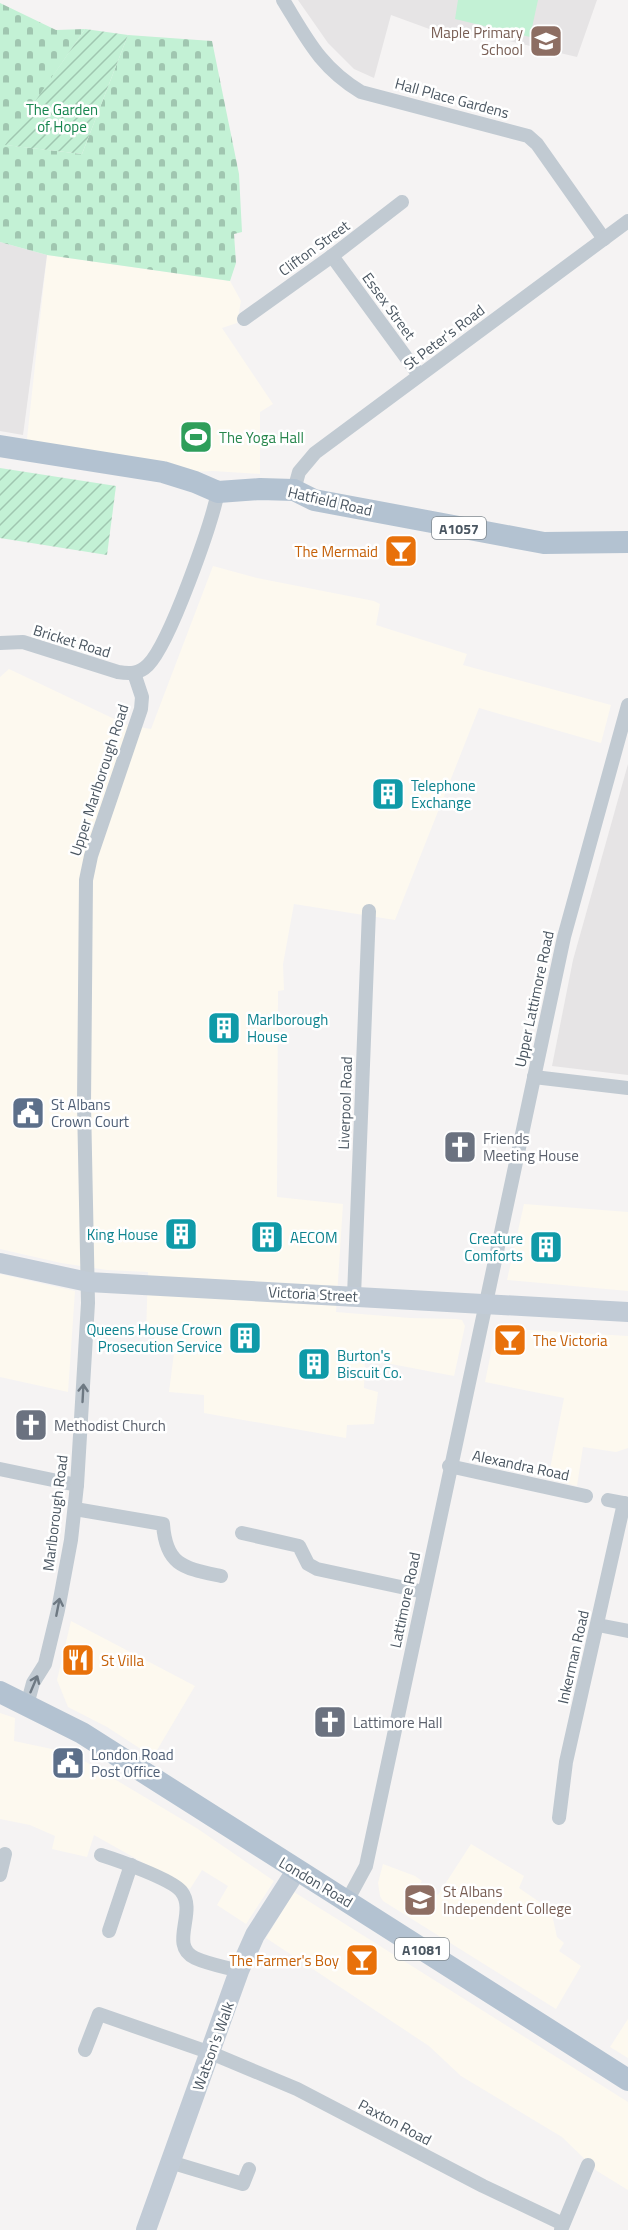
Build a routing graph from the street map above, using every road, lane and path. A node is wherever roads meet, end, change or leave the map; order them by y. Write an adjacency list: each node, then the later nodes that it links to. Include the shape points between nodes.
1 (283, 0): 4 (street, Hall Place Gardens, via 322,63 361,92 528,136)
2 (402, 202): 5 (street, Clifton Street)
3 (628, 221): 4 (street, St Peter's Road)
4 (604, 239): 7 (street, St Peter's Road)
5 (332, 256): 6 (street, Clifton Street); 7 (street, Essex Street)
6 (244, 318)
7 (419, 375): 9 (street, St Peter's Road, via 315,453 299,472)
8 (0, 446): 10 (main road, Hatfield Road / A1057, via 163,472)
9 (294, 490): 10 (main road, Hatfield Road / A1057); 11 (main road, Hatfield Road / A1057, via 314,500 544,543)
10 (218, 492): 13 (street, via 213,519 162,644 150,663)
11 (628, 542)
12 (0, 643): 13 (street, Bricket Road, via 24,642)
13 (134, 674): 19 (street, Upper Marlborough Road, via 142,697 141,709 86,880 84,1115)
14 (628, 705): 16 (street, Upper Lattimore Road, via 564,937)
15 (369, 911): 20 (street, Liverpool Road)
16 (534, 1077): 17 (street); 21 (street, Upper Lattimore Road)
17 (628, 1088)
18 (0, 1263): 19 (main road, Victoria Street)
19 (88, 1282): 20 (main road, Victoria Street); 25 (street, Marlborough Road, one-way to 19)
20 (354, 1296): 21 (main road, Victoria Street)
21 (486, 1303): 22 (main road, Victoria Street); 23 (street, Lattimore Road)
22 (628, 1312)
23 (449, 1466): 26 (street, Alexandra Road); 32 (street, Lattimore Road)
24 (0, 1469): 25 (street)
25 (77, 1485): 29 (street, Marlborough Road)
26 (586, 1496)
27 (608, 1500): 28 (street)
28 (626, 1504): 33 (street, Inkerman Road)
29 (75, 1509): 31 (street, via 163,1524 168,1554 177,1563); 36 (street, Marlborough Road, one-way to 29, via 33,1683 45,1664)
30 (242, 1533): 32 (street, via 299,1546 308,1564 316,1569)
31 (220, 1576)
32 (424, 1592): 43 (street, Lattimore Road, via 366,1866)
33 (598, 1625): 34 (street); 37 (street, Inkerman Road, via 566,1762)
34 (628, 1631)
35 (0, 1692): 36 (main road, London Road / A1081)
36 (27, 1705): 41 (main road, London Road / A1081, via 81,1733)
37 (559, 1818)
38 (5, 1854): 42 (street)
39 (101, 1855): 40 (street)
40 (131, 1865): 44 (street); 45 (street, via 180,1890 188,1908 183,1943 190,1954)
41 (296, 1871): 43 (main road, London Road / A1081); 45 (main road, Watson's Walk, via 255,1935)
42 (0, 1875)
43 (347, 1901): 48 (main road, London Road / A1081)
44 (109, 1931)
45 (239, 1971): 47 (main road, Watson's Walk)
46 (85, 2050): 47 (street, Paxton Road, via 99,2014)
47 (211, 2053): 49 (main road, Watson's Walk); 52 (street, Paxton Road, via 297,2089)
48 (628, 2080)
49 (170, 2162): 51 (street, via 243,2184); 53 (main road, Watson's Walk)
50 (588, 2165): 52 (street)
51 (249, 2169)
52 (562, 2227)
53 (146, 2230)

